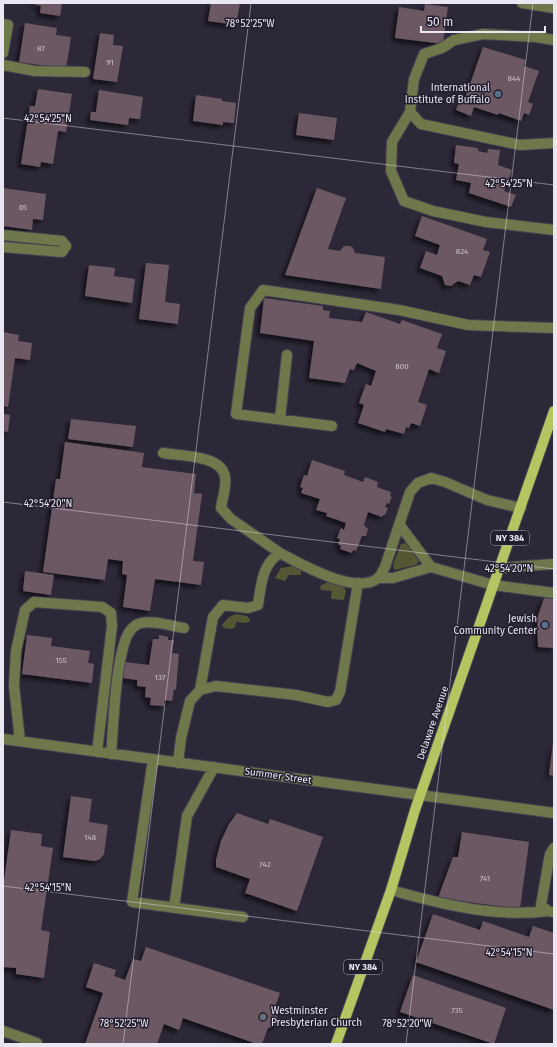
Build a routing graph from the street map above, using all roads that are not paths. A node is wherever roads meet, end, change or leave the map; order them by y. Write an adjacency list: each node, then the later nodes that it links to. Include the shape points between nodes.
1 (522, 3): 2 (street)
2 (554, 8)
3 (3, 24): 5 (street, via 8,25)
4 (554, 40): 8 (street, via 536,36 483,34 454,40 442,48 424,54 414,79)
5 (3, 53)
6 (3, 66): 7 (street, via 35,71)
7 (85, 72)
8 (410, 112): 9 (street, via 421,124 436,128 520,146); 10 (street, via 392,142 391,171 404,201 433,211 486,222)
9 (554, 143)
10 (554, 230)
11 (3, 235): 12 (street, via 62,241 66,246 62,252)
12 (3, 246)
13 (554, 328): 16 (street, via 468,326 399,310 263,290 250,308 236,414)
14 (287, 355): 16 (street)
15 (554, 411): 19 (main road, Delaware Avenue / NY 384)
16 (280, 420): 17 (street)
17 (332, 426)
18 (163, 453): 21 (street, via 214,461 223,469 226,478 221,508 231,519)
19 (521, 508): 20 (street, via 487,500 431,478 418,483 410,492); 24 (main road, Delaware Avenue / NY 384)
20 (399, 524): 23 (street); 25 (street, via 385,567)
21 (280, 553): 26 (street, via 312,571); 30 (street, via 270,559 264,572 258,605 248,608 223,605 213,617)
22 (554, 564): 24 (street)
23 (431, 567): 25 (street, via 394,578); 27 (street)
24 (499, 568): 27 (main road, Delaware Avenue / NY 384)
25 (378, 578): 26 (street)
26 (358, 583): 30 (street, via 340,692 336,700 328,702 296,695 216,686)
27 (493, 585): 28 (street); 38 (main road, Delaware Avenue / NY 384)
28 (554, 593)
29 (184, 628): 34 (street, via 138,624 128,634 120,668)
30 (200, 690): 36 (street, via 190,701)
31 (3, 739): 32 (street, Summer Street)
32 (20, 741): 33 (street, Summer Street); 33 (street, via 14,671 17,641 25,610 34,602 44,601 102,607 111,613 112,626)
33 (97, 752): 34 (street, Summer Street)
34 (111, 754): 35 (street, Summer Street)
35 (153, 759): 36 (street, Summer Street); 42 (street, via 132,902)
36 (178, 763): 37 (street, Summer Street)
37 (214, 768): 38 (street, Summer Street); 42 (street, via 187,816)
38 (421, 795): 39 (street, Summer Street); 41 (main road, Delaware Avenue / NY 384)
39 (554, 813)
40 (554, 848): 43 (street, via 550,854 541,905)
41 (391, 890): 43 (street, via 438,903 525,914); 47 (main road, Delaware Avenue / NY 384)
42 (174, 908): 44 (street)
43 (551, 912)
44 (243, 917)
45 (3, 1031): 46 (street)
46 (39, 1044)
47 (336, 1044)

